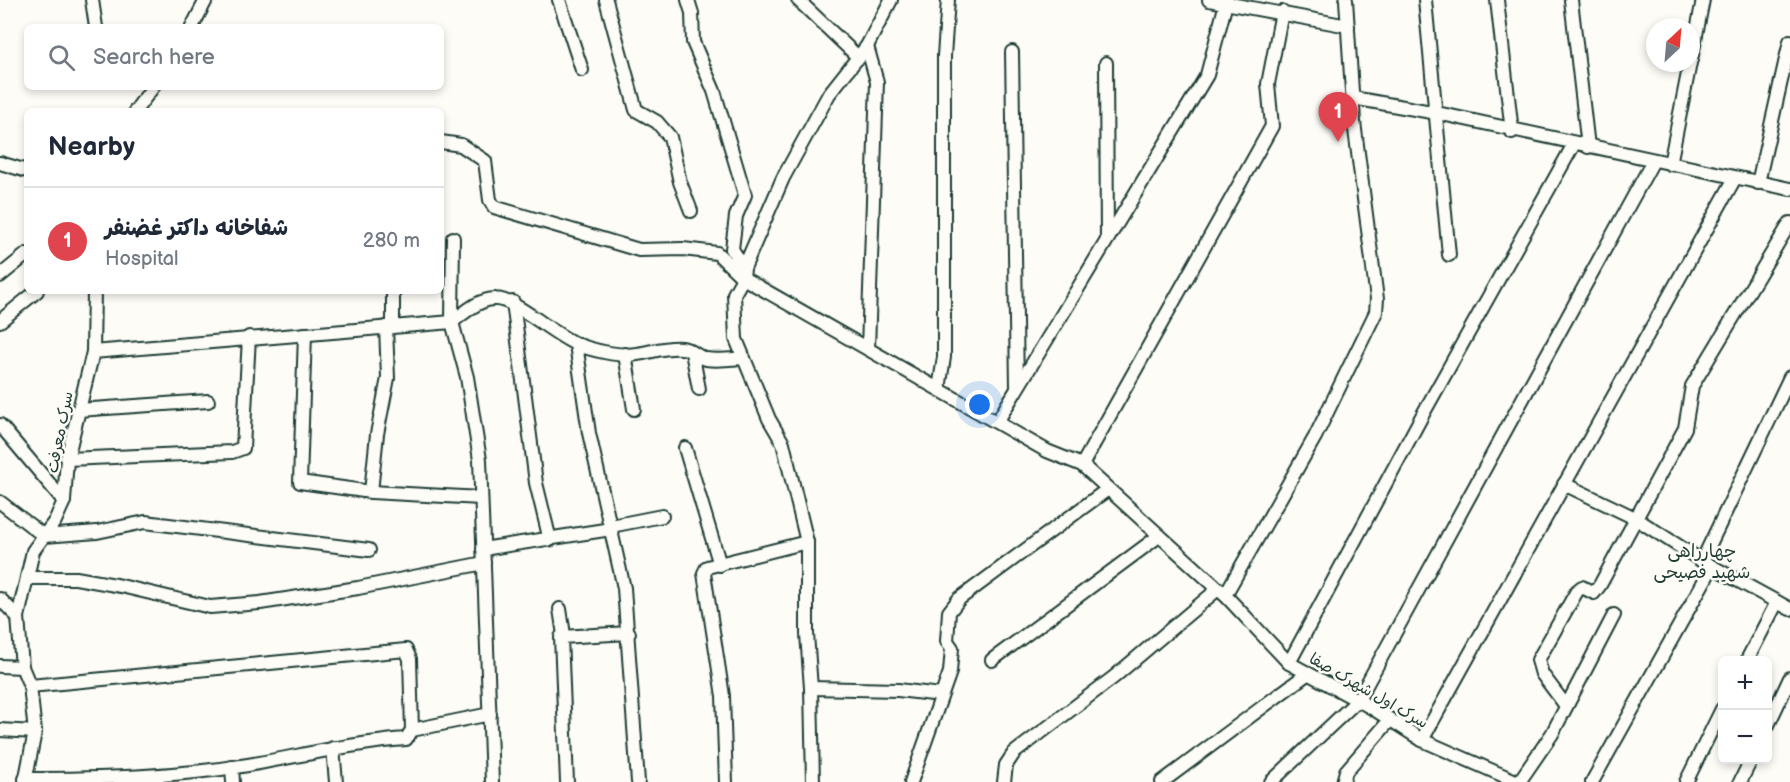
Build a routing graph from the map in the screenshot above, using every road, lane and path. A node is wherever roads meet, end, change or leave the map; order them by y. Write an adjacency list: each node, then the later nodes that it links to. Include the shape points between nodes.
1 (92, 0): 18 (street)
2 (206, 0): 19 (street)
3 (559, 0): 26 (street)
4 (606, 0): 43 (street, via 636,110 657,122 670,137)
5 (688, 0): 49 (street, via 693,42 714,91 746,195 736,216 732,249)
6 (798, 0): 24 (street)
7 (891, 0): 22 (street)
8 (948, 0): 69 (street, via 944,56 944,357)
9 (1209, 0): 15 (street)
10 (1346, 0): 20 (street)
11 (1425, 0): 31 (street)
12 (1497, 0): 32 (street)
13 (1571, 0): 35 (street)
14 (1703, 0): 17 (street)
15 (1226, 3): 16 (street); 46 (street, via 1207,75)
16 (1282, 12): 20 (street); 77 (street, via 1268,84 1272,126)
17 (1699, 18)
18 (96, 24)
19 (194, 24)
20 (1348, 26): 29 (street)
21 (1790, 40): 41 (street)
22 (867, 46): 24 (street); 61 (street, via 877,82)
23 (1012, 52): 67 (street)
24 (859, 58): 49 (street, via 829,94 783,178)
25 (1106, 63): 46 (street)
26 (582, 70)
27 (1689, 72): 38 (street)
28 (151, 90): 30 (street)
29 (1353, 98): 31 (street); 97 (street, via 1376,312 1315,437)
30 (137, 108)
31 (1437, 113): 32 (street); 47 (street)
32 (1512, 132): 34 (street)
33 (444, 142): 49 (street, via 461,145 485,161 494,207 639,250 717,253)
34 (1574, 144): 35 (street); 108 (street)
35 (1588, 147): 36 (street)
36 (1653, 161): 38 (street); 116 (street)
37 (0, 163): 39 (street)
38 (1670, 164): 40 (street)
39 (24, 170)
40 (1734, 178): 41 (street); 78 (street)
41 (1758, 183): 42 (street)
42 (1790, 189)
43 (691, 211)
44 (1790, 224): 85 (street, via 1692,386 1685,428)
45 (453, 238): 56 (street)
46 (1107, 240): 67 (street)
47 (1449, 255)
48 (24, 256): 50 (street)
49 (744, 273): 61 (street); 65 (street, via 734,294 735,339)
50 (0, 276)
51 (33, 294): 55 (street)
52 (94, 294): 62 (street, سرک معرفت)
53 (393, 294): 57 (street)
54 (513, 302): 56 (street, via 494,298 475,305); 60 (street, via 531,318); 89 (street, via 536,483)
55 (0, 321)
56 (452, 322): 57 (street); 81 (street, via 476,432)
57 (390, 326): 58 (street); 80 (street, via 388,378 376,434)
58 (305, 334): 59 (street); 80 (street, via 300,482)
59 (249, 337): 62 (street); 76 (street, via 243,448 232,452)
60 (576, 344): 64 (street); 86 (street, via 589,433)
61 (868, 349): 69 (street)
62 (93, 352): 72 (street, سرک معرفت)
63 (692, 352): 64 (street, via 680,347); 65 (street, via 705,359); 68 (street)
64 (625, 354): 71 (street)
65 (743, 358): 90 (street, via 783,443)
66 (1790, 377): 94 (street)
67 (1017, 388): 73 (street)
68 (699, 389)
69 (939, 389): 73 (street)
70 (208, 401): 72 (street)
71 (634, 409)
72 (78, 410): 76 (street, سرک معرفت)
73 (997, 422): 77 (street, via 1047,451)
74 (0, 425): 82 (street)
75 (685, 448): 95 (street)
76 (67, 459): 82 (street, سرک معرفت)
77 (1082, 465): 79 (street, سرک اول شهرک صفا)
78 (1564, 484): 85 (street); 125 (street)
79 (1108, 489): 88 (street, سرک اول شهرک صفا); 115 (street, via 959,598 952,608 947,641 952,648 950,672)
80 (371, 492): 81 (street)
81 (481, 498): 91 (street)
82 (64, 501): 87 (street, سرک معرفت)
83 (0, 502): 87 (street)
84 (662, 516): 86 (street)
85 (1635, 518): 94 (street); 117 (street, via 1600,585 1594,593 1582,587 1577,591 1538,660 1542,674)
86 (611, 528): 89 (street); 104 (street)
87 (44, 536): 92 (street, via 145,522); 96 (street, سرک معرفت, via 33,551)
88 (1159, 536): 97 (street, سرک اول شهرک صفا); 107 (street)
89 (550, 540): 91 (street)
90 (807, 542): 95 (street); 114 (street)
91 (483, 549): 93 (street)
92 (369, 550)
93 (484, 563): 96 (street, via 358,588 210,607 121,586 76,579); 119 (street)
94 (1707, 564): 99 (street); 145 (street)
95 (720, 565): 138 (street, via 707,567 704,573 723,696)
96 (27, 578): 103 (street, سرک معرفت)
97 (1222, 592): 108 (street, سرک اول شهرک صفا); 141 (street, via 1014,753 1006,765)
98 (0, 599): 103 (street)
99 (1777, 602): 101 (street); 106 (street)
100 (560, 609): 105 (street)
101 (1790, 609)
102 (1614, 615): 117 (street)
103 (18, 616): 110 (street, سرک معرفت)
104 (629, 633): 105 (street); 137 (street)
105 (564, 635): 136 (street, via 560,640)
106 (1749, 656)
107 (992, 660)
108 (1289, 663): 111 (street, سرک اول شهرک صفا)
109 (0, 666): 110 (street)
110 (22, 667): 113 (street, سرک معرفت)
111 (1307, 674): 116 (street, سرک اول شهرک صفا); 142 (street)
112 (1790, 678): 120 (street)
113 (30, 686): 123 (street, via 406,650); 124 (street, سرک معرفت)
114 (811, 688): 115 (street); 139 (street)
115 (941, 695): 140 (street)
116 (1358, 700): 121 (street, سرک اول شهرک صفا); 143 (street)
117 (1566, 706): 132 (street, via 1552,734)
118 (1722, 710): 146 (street)
119 (490, 714): 123 (street); 135 (street)
120 (1772, 714)
121 (1389, 720): 125 (street, سرک اول شهرک صفا); 144 (street, via 1346,771)
122 (0, 730): 124 (street)
123 (412, 730): 126 (street, via 406,739)
124 (35, 732): 130 (street, سرک معرفت)
125 (1422, 740): 132 (street, سرک اول شهرک صفا)
126 (333, 748): 128 (street); 134 (street)
127 (1748, 764): 147 (street)
128 (232, 767): 129 (street); 133 (street)
129 (172, 778): 131 (street)
130 (25, 781): 131 (street)
131 (114, 781)
132 (1514, 781)
133 (233, 782)
134 (336, 782)
135 (492, 782)
136 (567, 782)
137 (638, 782)
138 (726, 782)
139 (813, 782)
140 (911, 782)
141 (1004, 782)
142 (1162, 782)
143 (1271, 782)
144 (1343, 782)
145 (1592, 782)
146 (1686, 782)
147 (1740, 782)

